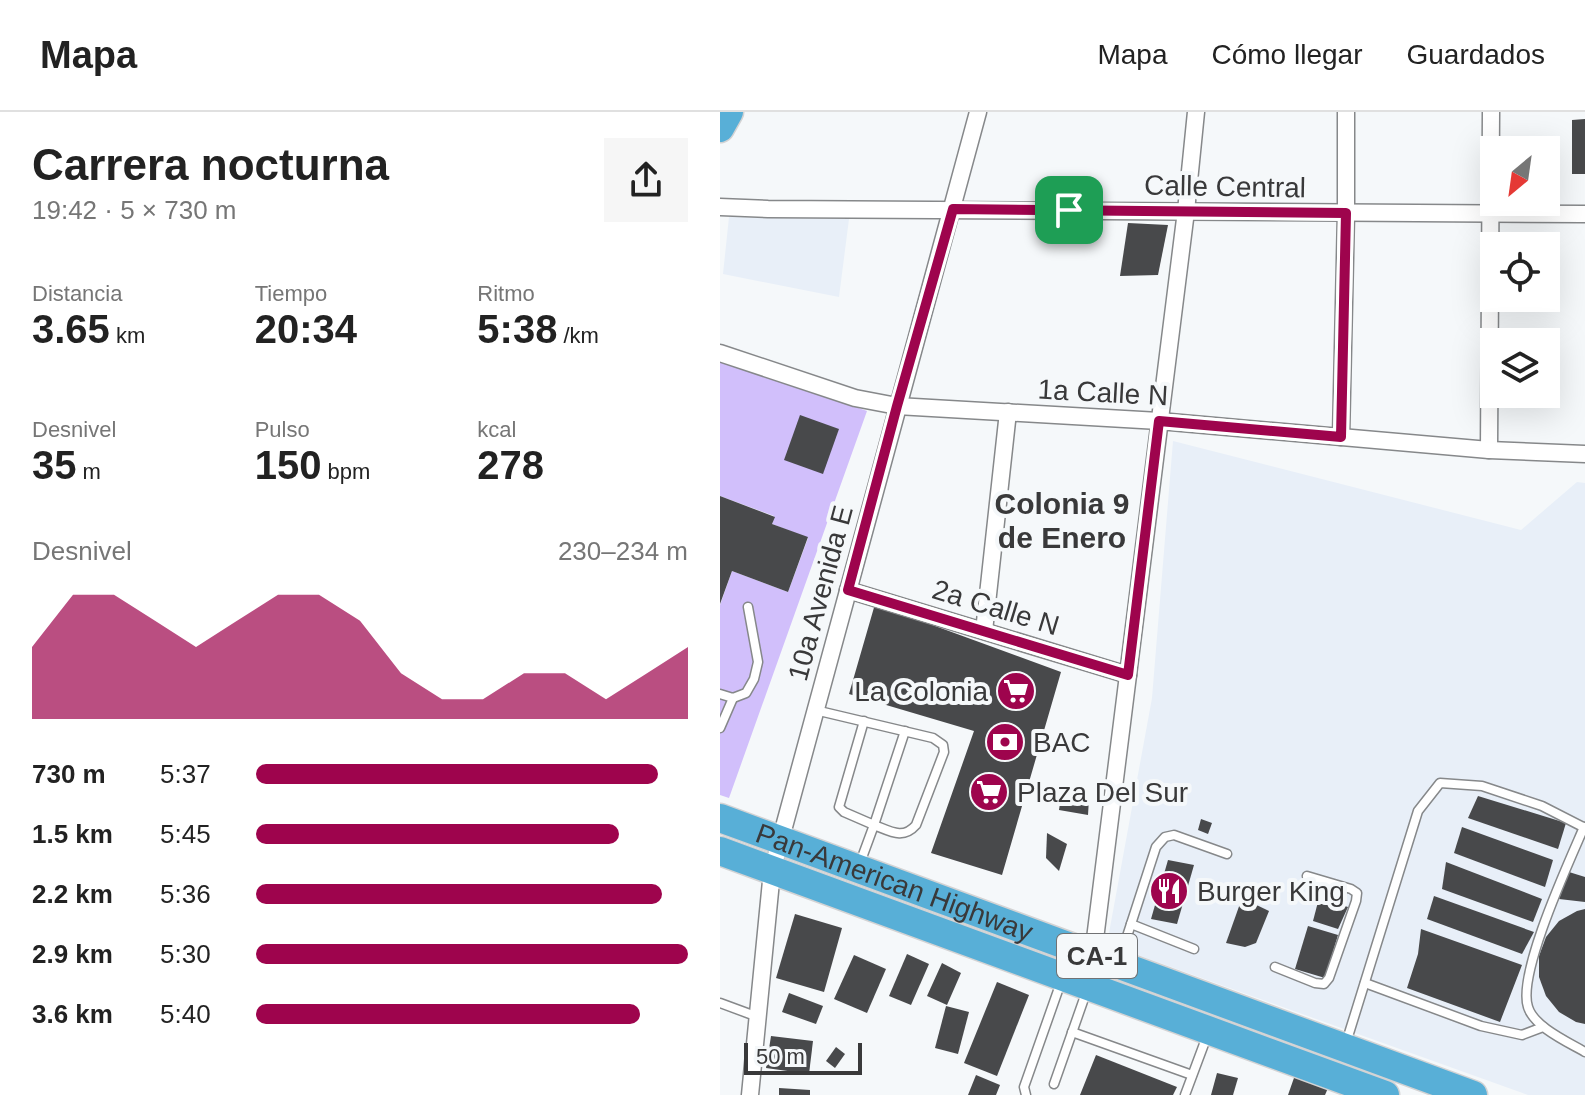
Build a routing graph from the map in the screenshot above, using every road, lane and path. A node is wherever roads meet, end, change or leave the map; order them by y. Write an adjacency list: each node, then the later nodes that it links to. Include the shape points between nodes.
1 (729, 112): 6 (highway)
2 (978, 112): 9 (street, 10a Avenida E)
3 (1196, 112): 10 (street)
4 (1346, 112): 11 (street)
5 (1491, 112): 7 (street)
6 (720, 128)
7 (1491, 136)
8 (720, 207): 9 (street, Calle Central)
9 (953, 209): 10 (street, Calle Central); 17 (street, 10a Avenida E)
10 (1186, 211): 11 (street, Calle Central); 19 (street)
11 (1346, 213): 12 (street, Calle Central); 20 (street)
12 (1480, 213)
13 (1560, 214): 14 (street, Calle Central)
14 (1585, 214)
15 (1490, 216): 21 (street)
16 (720, 353): 17 (street, 1a Calle N, via 855,398)
17 (897, 406): 18 (street, 1a Calle N); 23 (street, 10a Avenida E)
18 (1008, 412): 19 (street, 1a Calle N); 25 (street)
19 (1159, 421): 20 (street, 1a Calle N); 26 (street)
20 (1341, 437): 21 (street, 1a Calle N)
21 (1489, 450): 22 (street, 1a Calle N)
22 (1585, 454)
23 (848, 590): 25 (street, 2a Calle N); 29 (street, 10a Avenida E)
24 (748, 607): 28 (lane, via 758,662 746,693)
25 (984, 631): 26 (street, 2a Calle N)
26 (1128, 675): 44 (street)
27 (720, 694): 28 (lane)
28 (733, 698): 31 (lane)
29 (815, 710): 30 (lane); 36 (street, 10a Avenida E)
30 (864, 721): 32 (lane); 34 (lane, via 839,807)
31 (720, 728)
32 (905, 731): 34 (lane); 34 (lane, via 933,738 944,752 910,832 899,834)
33 (720, 818): 36 (highway, Pan-American Highway / CA-1)
34 (874, 825): 39 (lane)
35 (1584, 828): 47 (lane, via 1542,806 1482,786 1440,783 1418,811); 50 (lane, via 1543,924 1526,989 1528,1009)
36 (780, 839): 39 (highway, Pan-American Highway / CA-1); 40 (street, 10a Avenida E)
37 (720, 851): 40 (highway, CA-1)
38 (1227, 854): 42 (lane, via 1174,835 1165,837 1156,847)
39 (858, 868): 44 (highway, Pan-American Highway / CA-1)
40 (772, 871): 46 (highway, CA-1); 49 (street, 10a Avenida E)
41 (1307, 876): 45 (lane, via 1357,893 1329,978 1315,983)
42 (1131, 924): 43 (lane); 44 (lane)
43 (1194, 949)
44 (1106, 959): 53 (highway, Pan-American Highway / CA-1)
45 (1275, 967)
46 (1076, 981): 51 (highway, CA-1); 52 (lane); 59 (lane, via 1024,1087)
47 (1365, 983): 50 (lane, via 1481,1026 1522,1035); 53 (lane)
48 (720, 1003): 49 (lane)
49 (758, 1017): 58 (street, 10a Avenida E)
50 (1543, 1027): 54 (lane)
51 (1209, 1031): 55 (lane); 57 (highway, CA-1)
52 (1072, 1032): 55 (lane); 56 (lane)
53 (1345, 1048): 62 (highway, Pan-American Highway / CA-1)
54 (1585, 1052)
55 (1192, 1075): 60 (lane)
56 (1054, 1084)
57 (1344, 1088): 61 (highway, CA-1)
58 (750, 1095)
59 (1026, 1095)
60 (1185, 1095)
61 (1385, 1095)
62 (1473, 1095)

